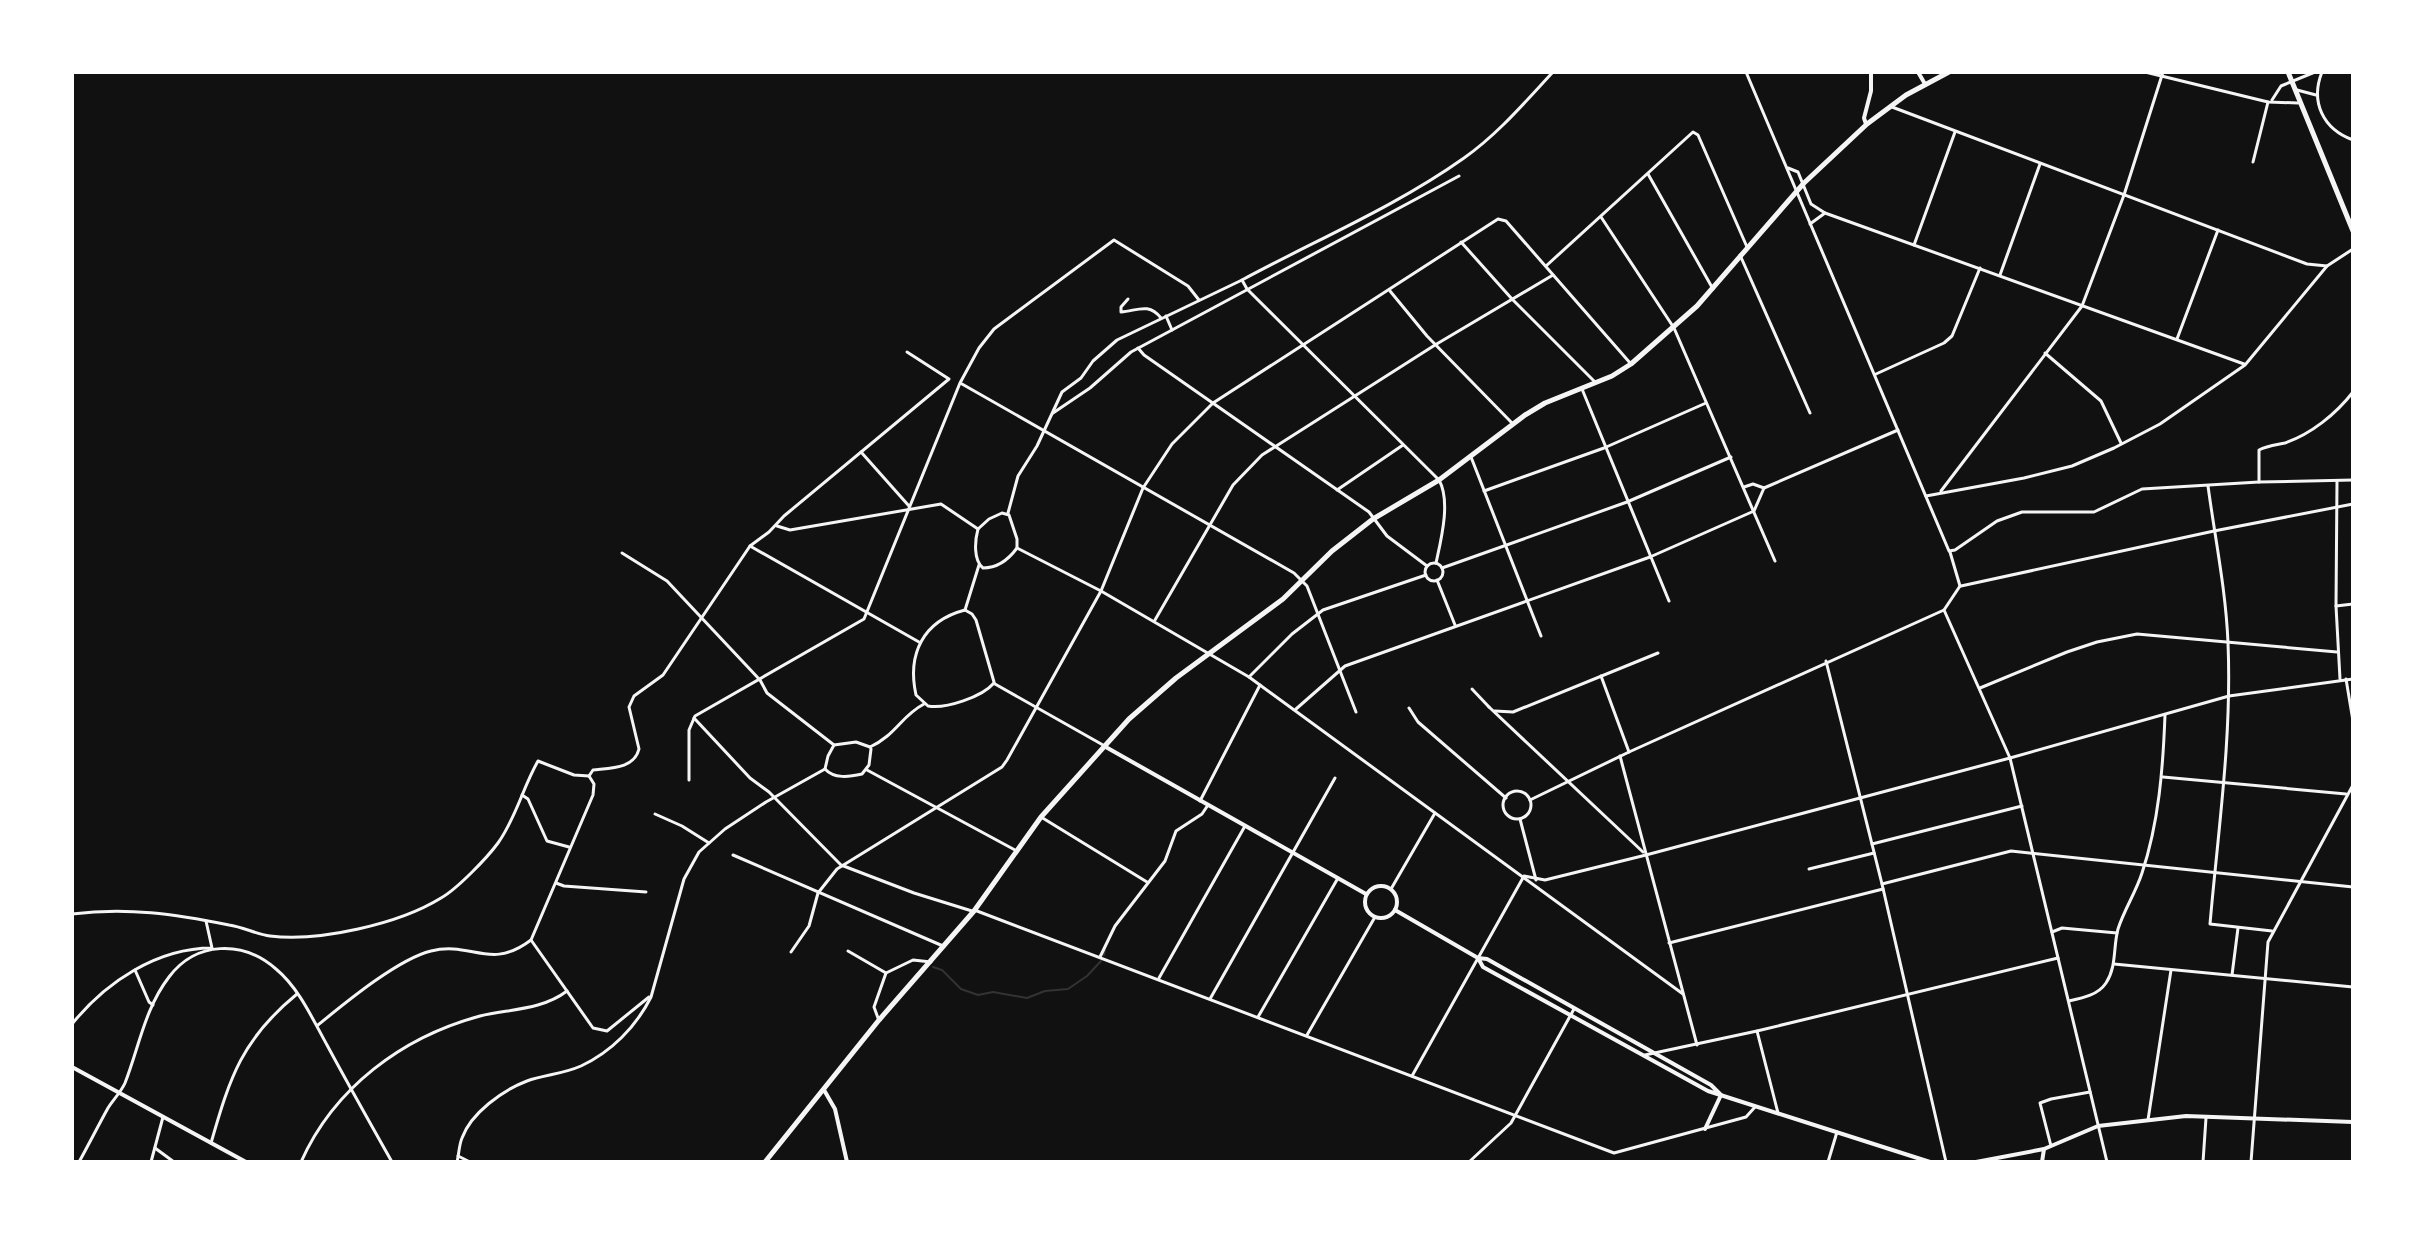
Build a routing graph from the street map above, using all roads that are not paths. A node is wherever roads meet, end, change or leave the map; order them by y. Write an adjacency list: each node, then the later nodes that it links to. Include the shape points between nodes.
1 (1553, 72): 44 (street, via 1466,157)
2 (1746, 72): 23 (street)
3 (1871, 72): 18 (street)
4 (1918, 72): 12 (street)
5 (1949, 72): 12 (main road)
6 (2145, 72): 10 (street)
7 (2288, 72): 11 (main road)
8 (2315, 72): 11 (street)
9 (2322, 72): 14 (street)
10 (2163, 74): 15 (street); 28 (street)
11 (2290, 80): 13 (main road); 15 (street)
12 (1925, 84): 17 (main road)
13 (2294, 91): 14 (street); 16 (main road)
14 (2316, 95): 20 (street, via 2328,123)
15 (2270, 101): 16 (street); 21 (street)
16 (2298, 103): 33 (main road)
17 (1889, 106): 18 (main road); 19 (street)
18 (1867, 124): 26 (main road)
19 (1955, 132): 22 (street); 35 (street)
20 (2353, 140)
21 (2253, 162)
22 (2040, 164): 28 (street); 43 (street)
23 (1788, 168): 26 (street); 27 (street)
24 (1648, 174): 30 (street); 36 (street, via 1697,133); 47 (street)
25 (1459, 176): 45 (street)
26 (1804, 183): 27 (main road); 29 (street, via 1811,204)
27 (1795, 192): 31 (street); 36 (main road)
28 (2124, 195): 32 (street); 51 (street)
29 (1825, 213): 31 (street); 35 (street)
30 (1601, 217): 39 (street); 53 (street)
31 (1810, 224): 63 (street)
32 (2218, 230): 40 (street, via 2307,264); 55 (street)
33 (2353, 231)
34 (1461, 242): 39 (street, via 1502,219); 46 (street); 49 (street)
35 (1914, 245): 41 (street)
36 (1747, 247): 38 (main road)
37 (2353, 249): 40 (street)
38 (1740, 255): 47 (main road); 72 (street)
39 (1546, 266): 42 (street)
40 (2327, 266): 62 (street)
41 (1980, 268): 43 (street); 63 (street, via 1952,336)
42 (1553, 275): 49 (street); 61 (street)
43 (2000, 275): 51 (street)
44 (1242, 280): 45 (street); 50 (street)
45 (1247, 289): 54 (street); 56 (street)
46 (1389, 289): 56 (street); 57 (street)
47 (1713, 289): 53 (main road)
48 (1128, 299): 52 (street, via 1121,312 1147,308)
49 (1512, 299): 57 (street); 65 (street)
50 (1199, 300): 52 (street); 64 (street, via 1188,286 1114,240 994,329)
51 (2082, 306): 55 (street); 60 (street)
52 (1163, 317): 54 (street); 71 (street, via 1113,342 1060,394)
53 (1674, 328): 61 (main road); 70 (street)
54 (1172, 330): 58 (street)
55 (2176, 339): 62 (street)
56 (1302, 344): 68 (street); 69 (street)
57 (1435, 345): 68 (street); 73 (street)
58 (1138, 348): 69 (street); 71 (street)
59 (907, 352): 80 (street, via 949,379)
60 (2045, 353): 77 (street, via 2101,401); 93 (street)
61 (1631, 364): 65 (main road)
62 (2245, 365): 77 (street)
63 (1876, 374): 75 (street)
64 (960, 383): 74 (street); 98 (street)
65 (1596, 383): 66 (main road)
66 (1582, 389): 73 (main road); 79 (street)
67 (2353, 392): 86 (street, via 2315,427 2259,450)
68 (1354, 397): 76 (street); 78 (street)
69 (1213, 403): 78 (street); 89 (street, via 1172,444)
70 (1706, 403): 79 (street); 82 (street)
71 (1053, 413): 74 (street)
72 (1810, 413)
73 (1512, 423): 81 (main road)
74 (1043, 430): 89 (street); 100 (street, via 1018,476)
75 (1898, 430): 90 (street); 94 (street)
76 (1403, 445): 83 (street); 91 (street)
77 (2122, 445): 93 (street, via 2060,469)
78 (1274, 446): 91 (street); 102 (street, via 1233,485)
79 (1604, 448): 92 (street); 95 (street)
80 (861, 452): 98 (street); 103 (street)
81 (1471, 457): 83 (main road); 92 (street)
82 (1731, 457): 88 (street); 95 (street)
83 (1439, 480): 101 (main road); 113 (street, via 1443,509)
84 (2353, 480): 85 (street)
85 (2337, 481): 86 (street); 97 (street)
86 (2259, 482): 87 (street)
87 (2208, 486): 105 (street); 109 (street, via 2142,489 2094,512 2022,512)
88 (1744, 487): 90 (street); 99 (street)
89 (1143, 488): 102 (street); 121 (street)
90 (1764, 488): 99 (street)
91 (1337, 490): 101 (street)
92 (1484, 491): 106 (street)
93 (1941, 492): 94 (street)
94 (1926, 496): 109 (street)
95 (1627, 502): 106 (street); 111 (street)
96 (2353, 504): 97 (street)
97 (2338, 507): 105 (street); 125 (street)
98 (908, 508): 103 (street, via 790,530); 104 (street, via 941,504); 128 (street)
99 (1754, 511): 111 (street); 112 (street)
100 (1008, 513): 104 (street); 108 (street)
101 (1373, 519): 115 (street); 119 (main road)
102 (1210, 525): 119 (street); 131 (street)
103 (777, 526): 107 (street)
104 (978, 529): 114 (street)
105 (2214, 531): 120 (street); 135 (street)
106 (1506, 545): 116 (street); 122 (street)
107 (750, 546): 128 (street); 130 (street)
108 (1017, 548): 114 (street, via 995,566); 121 (street)
109 (1949, 551): 120 (street)
110 (622, 553): 130 (street, via 667,581)
111 (1650, 557): 122 (street); 123 (street)
112 (1775, 561)
113 (1436, 563): 115 (street); 116 (street)
114 (979, 565): 126 (street)
115 (1427, 566): 117 (street)
116 (1442, 568): 118 (street)
117 (1426, 575): 118 (street); 129 (street)
118 (1437, 580): 132 (street)
119 (1303, 581): 129 (street); 137 (main road)
120 (1960, 586): 127 (street)
121 (1101, 591): 131 (street); 153 (street)
122 (1528, 601): 132 (street); 133 (street)
123 (1669, 601)
124 (2353, 604): 125 (street)
125 (2336, 606): 136 (street)
126 (965, 610): 134 (street, via 945,618); 147 (street, via 976,620)
127 (1944, 610): 139 (street); 149 (street)
128 (867, 613): 134 (street); 146 (street, via 858,624)
129 (1318, 614): 140 (street); 142 (street)
130 (701, 617): 146 (street); 169 (street, via 663,675 631,700 637,756 624,766 593,770)
131 (1154, 621): 137 (street)
132 (1456, 626): 140 (street)
133 (1541, 636)
134 (919, 642): 152 (street, via 915,690)
135 (2228, 642): 136 (street); 149 (street, via 2149,634 2124,637 2067,652); 151 (street)
136 (2337, 652): 143 (street)
137 (1211, 653): 142 (street); 162 (main road, via 1148,701)
138 (1658, 653): 141 (street)
139 (1826, 661): 164 (street); 178 (street)
140 (1339, 669): 156 (street); 157 (street)
141 (1601, 675): 154 (street, via 1513,712); 164 (street)
142 (1249, 677): 148 (street)
143 (2340, 679): 144 (street); 151 (street)
144 (2346, 679): 145 (street); 160 (street)
145 (2353, 679)
146 (760, 680): 159 (street); 161 (street, via 767,693)
147 (994, 683): 152 (street, via 984,692 941,707); 153 (street)
148 (1260, 685): 156 (street); 182 (street)
149 (1980, 688): 166 (street)
150 (1472, 689): 154 (street)
151 (2229, 696): 158 (street); 174 (street)
152 (924, 704): 163 (street, via 890,737)
153 (1036, 707): 162 (street); 185 (street, via 1002,767)
154 (1489, 707): 173 (street)
155 (1409, 708): 180 (street, via 1418,722)
156 (1295, 710): 186 (street)
157 (1356, 712)
158 (2165, 715): 166 (street); 170 (street)
159 (694, 718): 172 (street, via 689,730); 179 (street)
160 (2353, 721)
161 (834, 745): 163 (street, via 856,742); 167 (street)
162 (1103, 745): 182 (street); 188 (main road)
163 (870, 747): 168 (street)
164 (1629, 752): 165 (street)
165 (1620, 756): 173 (street); 199 (street)
166 (2010, 758): 178 (street); 184 (street)
167 (825, 769): 168 (street, via 847,777); 179 (street)
168 (867, 770): 185 (street)
169 (589, 776): 177 (street, via 536,762); 193 (street, via 595,789)
170 (2163, 777): 174 (street); 201 (street)
171 (1335, 778): 195 (street)
172 (689, 780)
173 (1567, 781): 181 (street); 199 (street)
174 (2224, 783): 176 (street); 203 (street)
175 (2353, 785): 176 (street)
176 (2348, 794): 207 (street)
177 (522, 795): 193 (street, via 547,841); 220 (street, via 496,846 448,894 409,913 315,935 268,935)
178 (1861, 797): 192 (street); 199 (street)
179 (774, 798): 191 (street); 200 (street)
180 (1506, 798): 181 (street, via 1519,792); 189 (street, via 1505,811)
181 (1530, 800): 189 (street, via 1529,812)
182 (1200, 801): 183 (street)
183 (1208, 805): 190 (street); 209 (street, via 1176,831 1165,861)
184 (2022, 806): 192 (street); 197 (street)
185 (935, 808): 194 (street); 200 (street)
186 (1436, 811): 204 (street); 212 (street)
187 (655, 814): 191 (street)
188 (1041, 817): 194 (main road); 209 (street)
189 (1520, 819): 206 (street)
190 (1245, 826): 195 (street); 240 (street)
191 (709, 843): 247 (street, via 684,879)
192 (1872, 844): 196 (street)
193 (571, 847): 208 (street)
194 (1015, 850): 217 (main road)
195 (1293, 853): 205 (street); 248 (street)
196 (1874, 853): 202 (street); 210 (street)
197 (2033, 854): 201 (street); 210 (street, via 2011,851); 223 (street)
198 (733, 855): 214 (street)
199 (1646, 855): 206 (street); 226 (street)
200 (842, 866): 214 (street); 217 (street)
201 (2145, 866): 203 (street); 224 (street)
202 (1809, 869)
203 (2214, 872): 207 (street); 221 (street, via 2210,924)
204 (1524, 876): 206 (street); 232 (street); 245 (street)
205 (1338, 878): 215 (street); 253 (street)
206 (1536, 880)
207 (2300, 881): 211 (street); 222 (street)
208 (556, 883): 213 (street); 225 (street)
209 (1148, 883): 231 (street, via 1115,926)
210 (1882, 886): 226 (street); 246 (street)
211 (2353, 887)
212 (1391, 889): 215 (street, via 1378,886); 216 (street, via 1397,897)
213 (646, 892)
214 (818, 893): 227 (street); 230 (street, via 809,926)
215 (1366, 894): 219 (street, via 1367,910)
216 (1395, 910): 219 (street); 232 (street)
217 (974, 911): 227 (main road); 231 (street)
218 (72, 914): 220 (street, via 126,909)
219 (1375, 917): 258 (street)
220 (206, 921): 228 (street)
221 (2238, 928): 222 (street); 239 (street)
222 (2272, 931): 241 (street)
223 (2052, 932): 224 (street, via 2062,928); 233 (street)
224 (2117, 933): 235 (street)
225 (531, 940): 243 (street); 256 (street, via 499,956 431,951 357,994)
226 (1669, 943): 245 (street)
227 (945, 947): 234 (main road)
228 (212, 948): 236 (street, via 175,952); 244 (street, via 232,949 269,963); 250 (street, via 176,968)
229 (848, 951): 238 (street)
230 (791, 952)
231 (1100, 957): 240 (street)
232 (1478, 958): 251 (street); 252 (street, via 1483,967); 263 (street)
233 (2058, 958): 246 (street); 249 (street)
234 (931, 962): 238 (street, via 913,960); 254 (main road)
235 (2114, 964): 237 (street); 249 (street, via 2101,989)
236 (135, 970): 250 (street); 255 (street, via 102,992)
237 (2171, 970): 239 (street); 275 (street)
238 (886, 973): 254 (street, via 874,1007)
239 (2232, 975): 241 (street)
240 (1159, 978): 248 (street)
241 (2264, 979): 242 (street); 274 (street)
242 (2353, 987)
243 (567, 991): 247 (street, via 593,1028 607,1031); 264 (street, via 556,1000 441,1030 397,1052)
244 (297, 994): 256 (street); 280 (street, via 266,1020 242,1056)
245 (1683, 994): 259 (street)
246 (1906, 995): 257 (street); 298 (street)
247 (651, 997): 284 (street, via 634,1024 584,1065 528,1081 496,1099 462,1136)
248 (1210, 999): 253 (street)
249 (2069, 1001): 266 (street)
250 (153, 1005): 267 (street)
251 (1574, 1008): 252 (street); 260 (street)
252 (1570, 1015): 261 (street); 271 (street)
253 (1258, 1017): 258 (street)
254 (879, 1020): 265 (main road)
255 (72, 1024)
256 (316, 1026): 264 (street)
257 (1757, 1031): 259 (street); 270 (street)
258 (1307, 1035): 263 (street)
259 (1697, 1045): 260 (street)
260 (1655, 1053): 261 (street); 268 (street)
261 (1643, 1055): 268 (street)
262 (72, 1067): 267 (street)
263 (1412, 1076): 271 (street)
264 (351, 1088): 289 (street, via 326,1116); 290 (street)
265 (824, 1090): 293 (main road); 294 (street, via 835,1109)
266 (2090, 1092): 277 (street); 281 (street, via 2040,1103)
267 (119, 1093): 272 (street); 285 (street)
268 (1721, 1095): 269 (street); 278 (street)
269 (1755, 1107): 270 (street); 278 (street, via 1746,1117)
270 (1778, 1113): 279 (street)
271 (1514, 1116): 278 (street, via 1614,1153); 295 (street, via 1506,1130)
272 (163, 1117): 280 (street); 282 (street)
273 (2206, 1117): 274 (street); 275 (street); 302 (street)
274 (2254, 1119): 276 (street); 303 (street)
275 (2148, 1121): 277 (street)
276 (2353, 1122)
277 (2098, 1126): 281 (street); 301 (street)
278 (1705, 1129)
279 (1837, 1132): 296 (street); 297 (street)
280 (211, 1143): 288 (street)
281 (2051, 1146): 283 (street)
282 (155, 1148): 286 (street); 287 (street)
283 (2044, 1149): 299 (street); 300 (street)
284 (458, 1156): 291 (street); 292 (street)
285 (79, 1162)
286 (151, 1162)
287 (174, 1162)
288 (246, 1162)
289 (301, 1162)
290 (392, 1162)
291 (457, 1162)
292 (470, 1162)
293 (765, 1162)
294 (847, 1162)
295 (1469, 1162)
296 (1828, 1162)
297 (1930, 1162)
298 (1946, 1162)
299 (1976, 1162)
300 (2042, 1162)
301 (2107, 1162)
302 (2203, 1162)
303 (2251, 1162)

